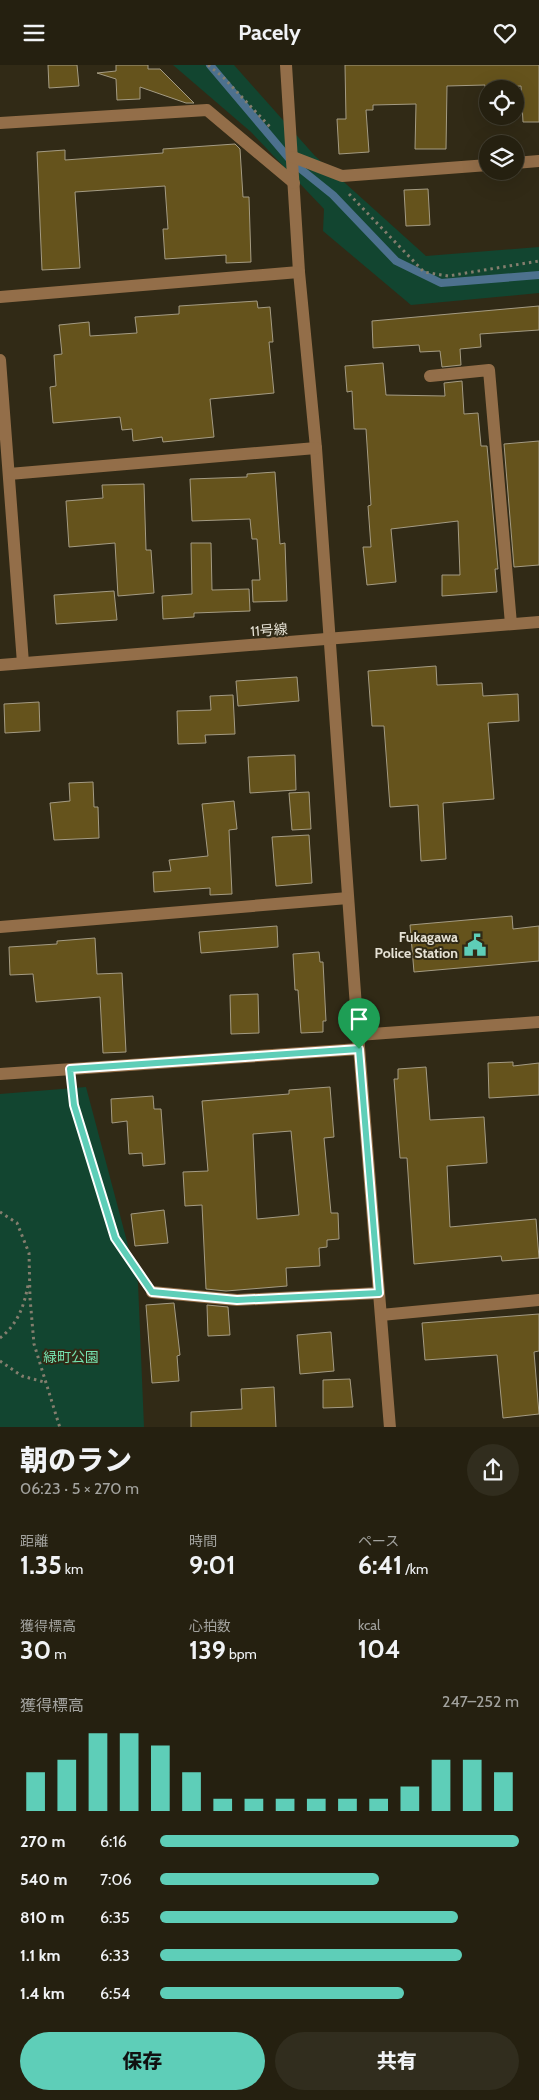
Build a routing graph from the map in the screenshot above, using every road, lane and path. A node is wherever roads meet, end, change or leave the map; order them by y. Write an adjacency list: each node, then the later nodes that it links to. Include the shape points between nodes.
1 (208, 65): 4 (path, via 258,113)
2 (286, 65): 4 (street)
3 (0, 123): 8 (street, via 207,110)
4 (293, 157): 7 (street, via 342,176); 8 (street)
5 (539, 161): 6 (street)
6 (524, 162)
7 (479, 166)
8 (294, 183): 11 (street)
9 (346, 191): 10 (path, via 424,272 448,276)
10 (539, 261)
11 (299, 272): 12 (street); 15 (street)
12 (0, 297)
13 (0, 359): 16 (street)
14 (430, 376): 18 (street, via 489,370)
15 (316, 448): 16 (street); 19 (street)
16 (9, 474): 20 (street)
17 (539, 622): 18 (street, 11号線)
18 (511, 624): 19 (street, 11号線)
19 (329, 640): 20 (street, 11号線); 22 (street)
20 (23, 663): 21 (street, 11号線)
21 (0, 665)
22 (348, 898): 23 (street); 25 (street)
23 (0, 927)
24 (539, 1022): 25 (street)
25 (358, 1035): 26 (street)
26 (359, 1049): 27 (street); 32 (street)
27 (70, 1069): 28 (street); 31 (path, via 74,1105 115,1238)
28 (0, 1074)
29 (0, 1212): 30 (path, via 17,1223 29,1253)
30 (29, 1280): 35 (path, via 24,1306 13,1325); 37 (path, via 34,1344)
31 (152, 1292): 32 (street, via 237,1300)
32 (379, 1293): 34 (street)
33 (539, 1300): 34 (street)
34 (381, 1315): 39 (street)
35 (0, 1337)
36 (0, 1361): 37 (path, via 22,1376)
37 (45, 1382): 38 (path)
38 (60, 1427)
39 (390, 1427)

